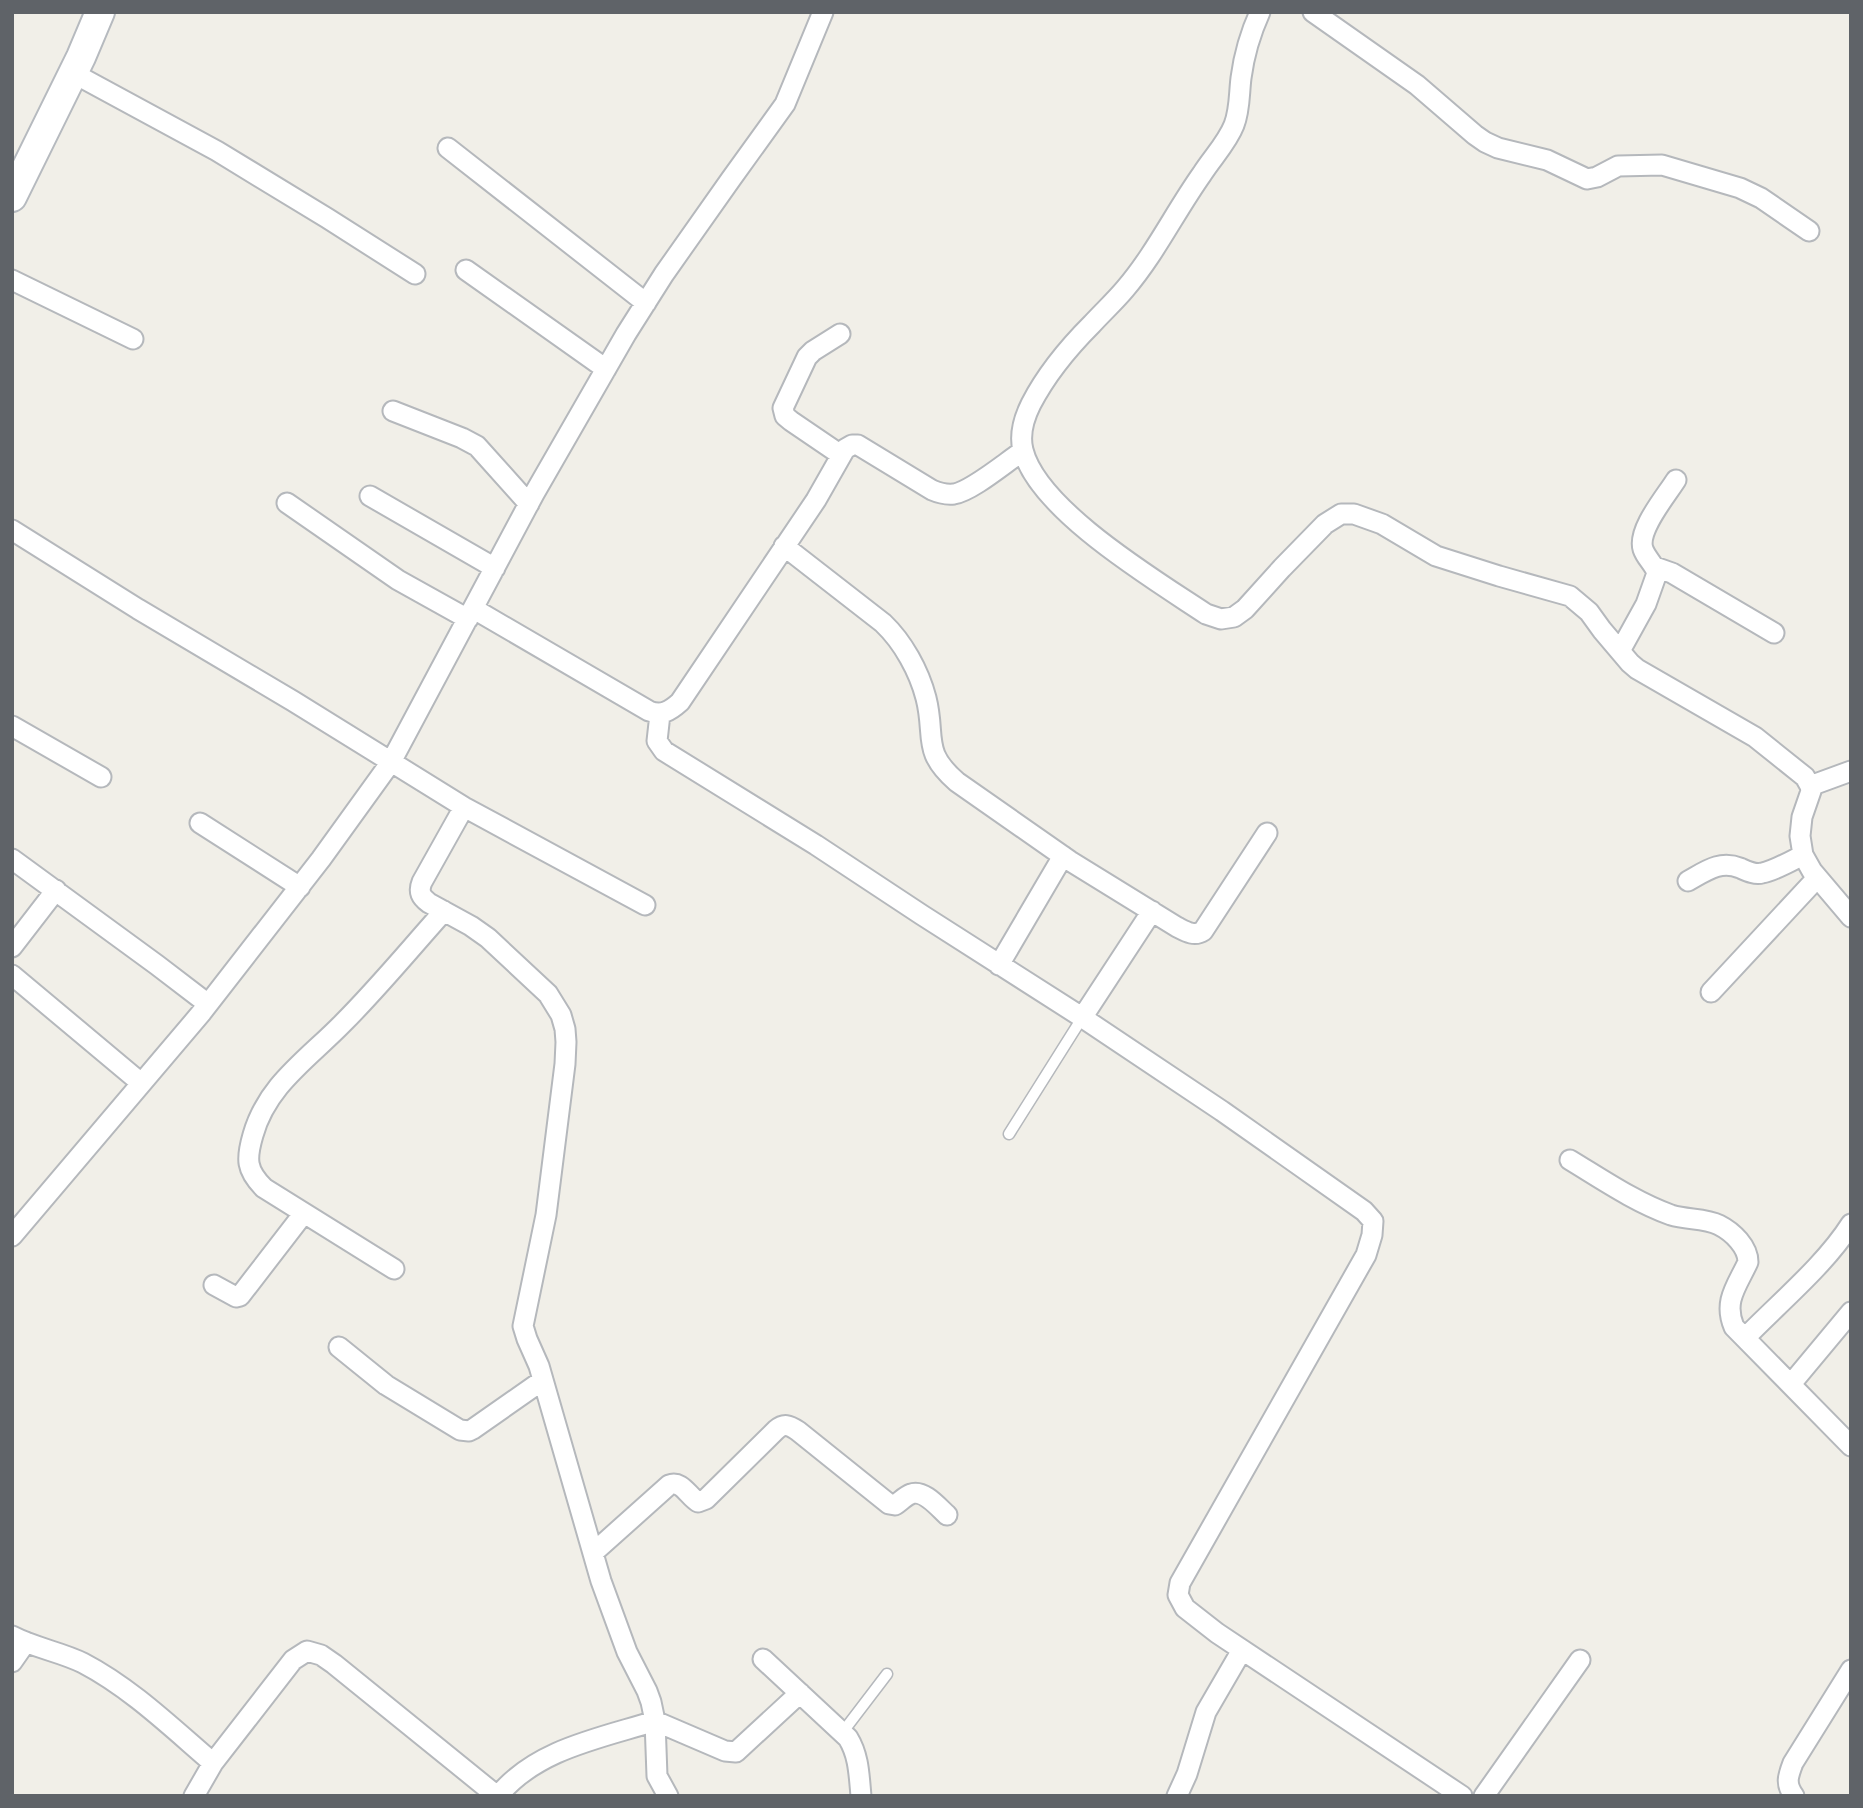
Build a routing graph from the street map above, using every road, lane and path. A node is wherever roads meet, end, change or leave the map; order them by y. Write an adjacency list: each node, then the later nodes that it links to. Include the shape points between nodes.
1 (100, 12): 5 (main road)
2 (823, 12): 12 (street, via 785,104)
3 (1260, 12): 17 (street, via 1246,46 1237,116 1230,135 1125,290 1041,385 1025,416)
4 (1313, 12): 8 (street, via 1498,148 1548,160 1587,179 1618,166 1662,165 1740,188)
5 (73, 73): 7 (main road); 10 (street, via 217,151)
6 (448, 148): 12 (street)
7 (12, 197)
8 (1809, 231)
9 (466, 270): 15 (street)
10 (415, 274)
11 (12, 280): 14 (street)
12 (646, 303): 15 (street)
13 (839, 334): 18 (street, via 807,357 783,408 791,421)
14 (133, 339)
15 (606, 369): 22 (street)
16 (393, 411): 22 (street, via 477,446)
17 (1023, 451): 18 (street, via 953,494 932,490 858,445 848,446); 29 (street, via 1030,468 1065,511 1206,614 1234,617 1325,524 1341,514 1353,514 1382,524 1436,555 1570,596 1589,611)
18 (841, 455): 24 (street)
19 (1676, 480): 25 (street, via 1642,538 1643,549)
20 (370, 496): 26 (street)
21 (287, 503): 27 (street, via 398,580)
22 (529, 504): 26 (street)
23 (12, 530): 32 (street)
24 (784, 546): 30 (street, via 680,702); 40 (street, via 895,635 926,697 932,746 945,772)
25 (1655, 567): 28 (street); 29 (street, via 1655,582 1646,604)
26 (495, 568): 27 (street)
27 (471, 614): 30 (street); 32 (street)
28 (1774, 633)
29 (1620, 651): 35 (street, via 1647,675 1755,737)
30 (660, 714): 51 (street, via 657,741 664,751)
31 (12, 726): 34 (street)
32 (391, 762): 36 (street); 44 (street)
33 (1851, 771): 35 (street)
34 (101, 777)
35 (1811, 786): 39 (street, via 1802,817)
36 (464, 807): 46 (street); 47 (street, via 420,888 425,900)
37 (200, 823): 44 (street)
38 (1267, 832): 48 (street, via 1199,934)
39 (1803, 855): 42 (street); 43 (street, via 1762,873 1724,865)
40 (1063, 856): 48 (street); 51 (street)
41 (12, 859): 45 (street)
42 (1817, 878): 49 (street); 53 (street)
43 (1688, 881)
44 (300, 887): 54 (street)
45 (56, 890): 50 (street); 54 (street)
46 (645, 905)
47 (444, 911): 59 (street, via 343,1024 278,1085 257,1121 249,1147 251,1172 264,1188); 67 (street, via 488,938 548,994 565,1028 565,1064 546,1215 523,1326)
48 (1152, 911): 55 (street)
49 (1851, 917)
50 (12, 947)
51 (999, 965): 55 (street)
52 (12, 975): 56 (street)
53 (1711, 992)
54 (208, 1004): 56 (street)
55 (1082, 1018): 57 (lane); 73 (street, via 1233,1119 1373,1221 1366,1255 1180,1583 1178,1595 1185,1608)
56 (141, 1083): 61 (street)
57 (1009, 1134)
58 (1570, 1160): 65 (street, via 1637,1201 1674,1216 1722,1226 1741,1243 1748,1262 1729,1304 1734,1327)
59 (304, 1213): 62 (street); 63 (street, via 240,1296)
60 (1851, 1225): 65 (street)
61 (12, 1236)
62 (394, 1269)
63 (214, 1285)
64 (1851, 1312): 68 (street)
65 (1745, 1338): 68 (street)
66 (339, 1347): 67 (street, via 386,1385 465,1431)
67 (543, 1380): 71 (street)
68 (1791, 1384): 69 (street)
69 (1851, 1446)
70 (947, 1515): 71 (street, via 919,1494 889,1504 786,1425 706,1499 698,1502 673,1483)
71 (593, 1553): 80 (street, via 627,1652 648,1690)
72 (19, 1639): 76 (street); 82 (street, via 85,1664 112,1681)
73 (1242, 1650): 87 (street, via 1206,1712); 88 (street)
74 (763, 1659): 79 (street)
75 (1580, 1660): 89 (street)
76 (12, 1662)
77 (1851, 1670): 90 (street, via 1790,1770 1788,1789)
78 (887, 1674): 81 (lane)
79 (800, 1693): 80 (street, via 733,1753); 81 (street)
80 (655, 1721): 83 (street, via 656,1776); 85 (street, via 563,1750 520,1774)
81 (842, 1733): 86 (street, via 858,1760)
82 (212, 1763): 84 (street); 85 (street, via 293,1661 313,1651)
83 (665, 1794)
84 (194, 1796)
85 (498, 1796)
86 (861, 1796)
87 (1177, 1796)
88 (1462, 1796)
89 (1484, 1796)
90 (1794, 1796)

